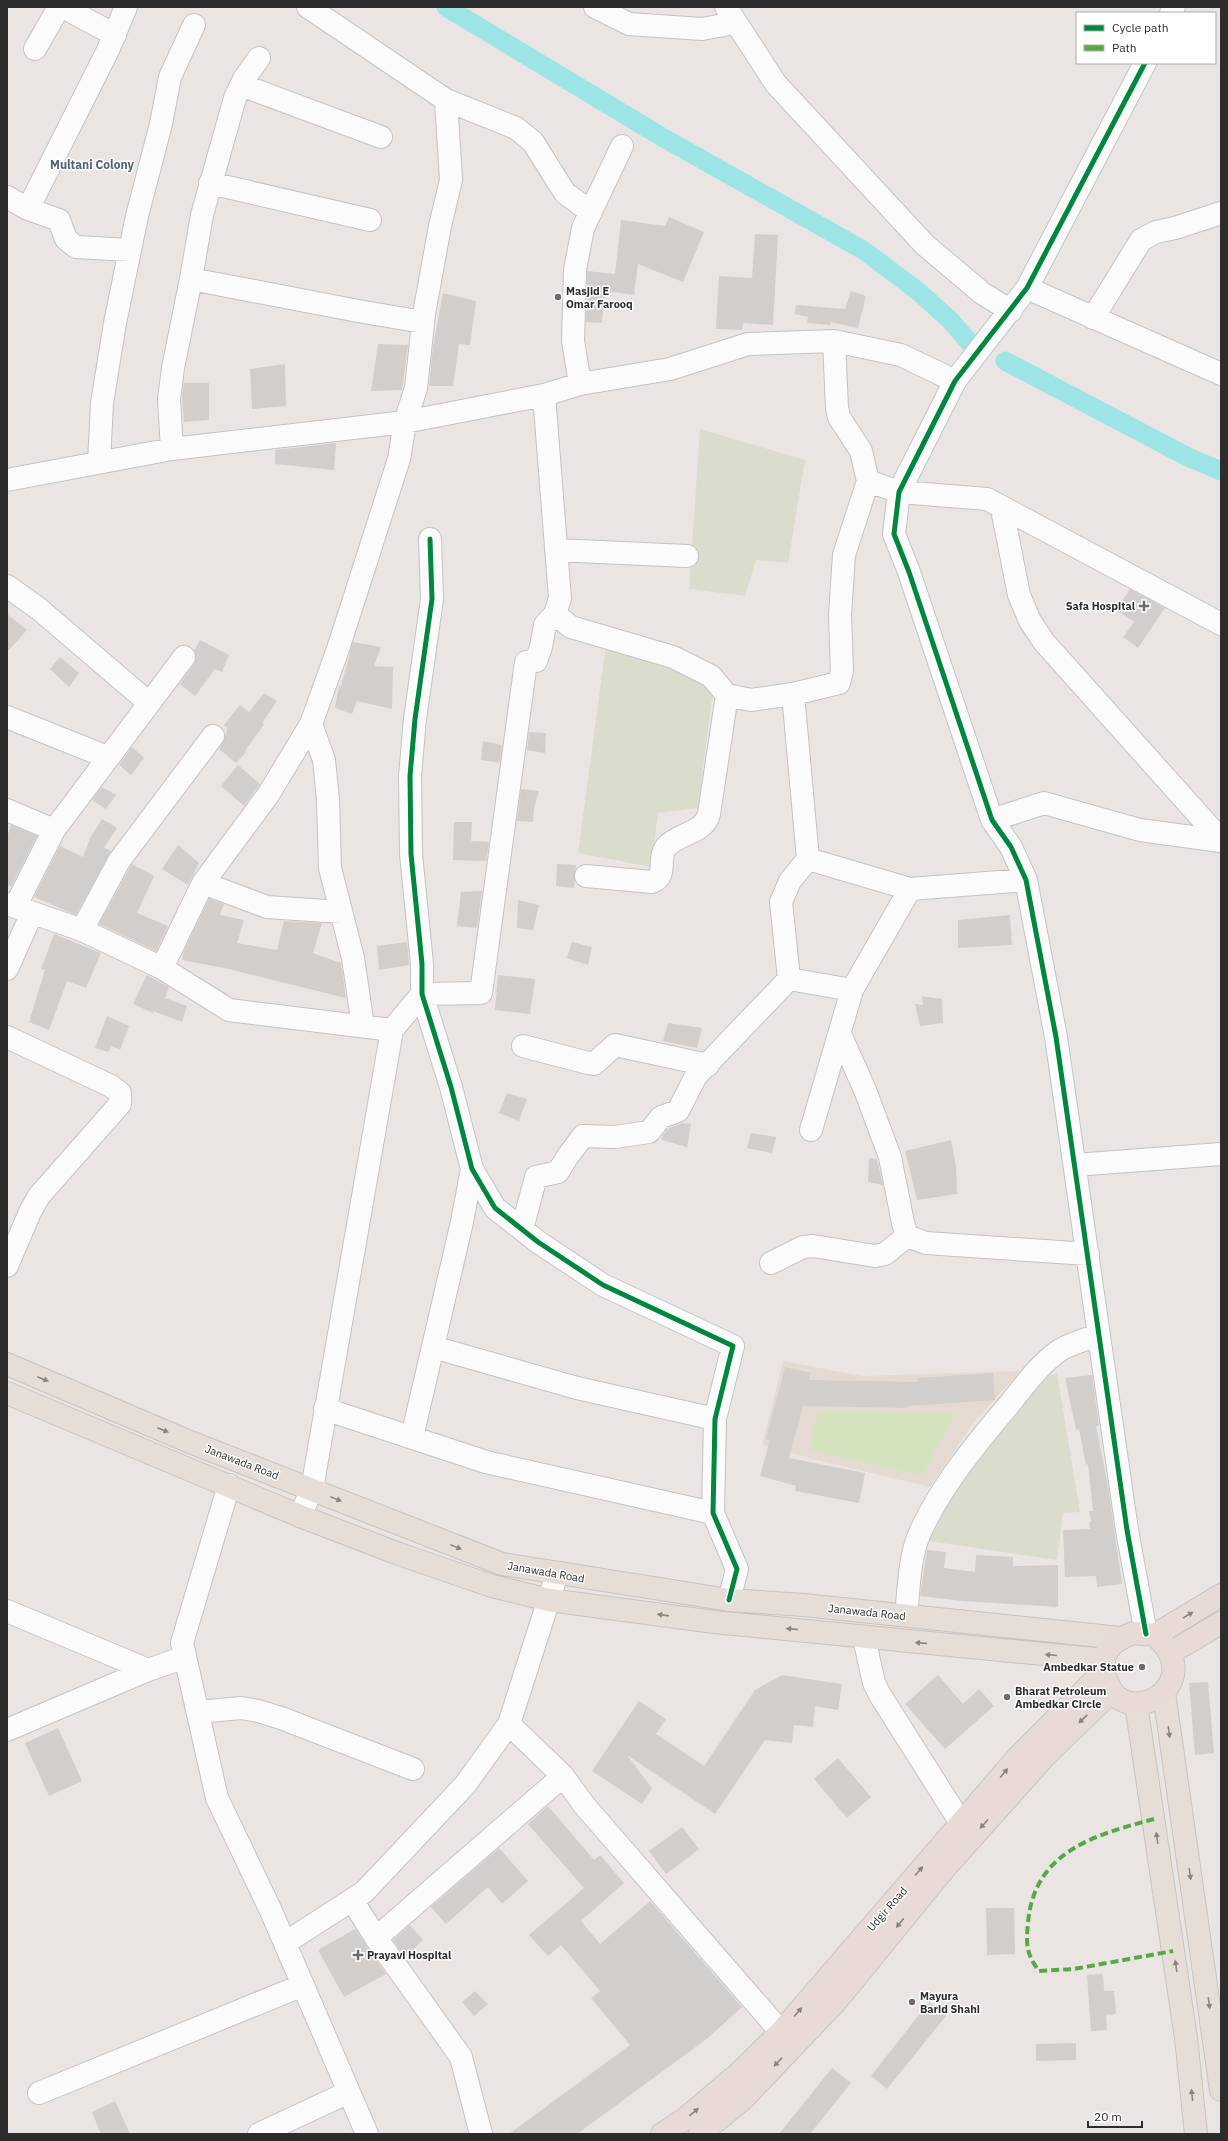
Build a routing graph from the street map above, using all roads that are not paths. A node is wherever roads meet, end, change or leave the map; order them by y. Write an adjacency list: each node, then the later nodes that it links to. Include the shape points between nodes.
1 (59, 7): 9 (street)
2 (63, 7): 8 (street)
3 (126, 7): 8 (street)
4 (308, 7): 13 (street)
5 (595, 7): 6 (street, via 629,24 702,29)
6 (731, 15): 25 (street, via 776,84 925,245 982,293)
7 (194, 25): 22 (street, via 170,77)
8 (115, 35): 18 (street)
9 (35, 49)
10 (258, 58): 12 (street)
11 (1144, 64): 24 (street)
12 (241, 85): 14 (street); 16 (street)
13 (446, 100): 19 (street, via 516,128 526,135 565,193); 27 (street, via 451,180)
14 (381, 137)
15 (622, 146): 19 (street)
16 (210, 183): 21 (street); 23 (street)
17 (7, 197): 18 (street)
18 (28, 210): 22 (street, via 59,220 66,239 76,247)
19 (591, 212): 31 (street, via 583,228 575,270 573,340)
20 (1221, 213): 26 (street, via 1156,232 1141,240)
21 (370, 220)
22 (130, 250): 35 (street, via 102,403)
23 (191, 279): 27 (street); 34 (street, via 169,399)
24 (1027, 288): 25 (street); 26 (street)
25 (1011, 312): 30 (street)
26 (1093, 318): 29 (street)
27 (423, 322): 33 (street, via 416,388)
28 (834, 341): 30 (street, via 901,355); 31 (street, via 748,344 670,369); 37 (street, via 836,408 861,451)
29 (1221, 374)
30 (955, 380): 38 (street)
31 (580, 384): 32 (street)
32 (544, 395): 33 (street); 41 (street)
33 (405, 422): 34 (street); 51 (street, via 399,459)
34 (172, 449): 35 (street)
35 (99, 462): 36 (street)
36 (7, 480)
37 (868, 481): 38 (street); 47 (street, via 844,555 840,615 842,672 839,683)
38 (899, 492): 39 (street, via 987,499); 55 (street, via 894,534)
39 (1002, 509): 45 (street); 57 (street, via 1019,595 1030,621 1044,642)
40 (430, 539): 70 (street, via 432,599 415,719 410,776 411,854 422,964)
41 (556, 550): 42 (street); 44 (street, via 560,598)
42 (687, 556)
43 (7, 586): 49 (street, via 39,609)
44 (555, 614): 48 (street, via 571,627 673,657 711,676); 70 (street, via 545,625 536,661 526,662 481,993)
45 (1221, 624)
46 (184, 657): 49 (street)
47 (793, 694): 48 (street, via 751,700); 58 (street)
48 (727, 695): 59 (street, via 709,814 704,825 667,847 658,880 652,882)
49 (149, 703): 53 (street)
50 (7, 717): 53 (street)
51 (311, 724): 61 (street, via 268,795); 64 (street, via 324,760 330,868)
52 (213, 736): 65 (street, via 119,861)
53 (107, 757): 56 (street)
54 (7, 810): 56 (street)
55 (992, 820): 57 (street, via 1044,803 1140,830); 60 (street, via 1012,847)
56 (54, 830): 63 (street)
57 (1221, 840)
58 (808, 859): 62 (street); 68 (street, via 790,881 781,902)
59 (586, 876)
60 (1026, 880): 62 (street); 79 (street, via 1056,1037)
61 (203, 883): 64 (street, via 266,907); 66 (street)
62 (910, 889): 69 (street)
63 (18, 908): 65 (street); 67 (street)
64 (341, 912): 71 (street, via 353,958)
65 (82, 930): 66 (street)
66 (162, 968): 71 (street, via 229,1010)
67 (7, 969)
68 (789, 979): 69 (street); 76 (street)
69 (852, 990): 73 (street)
70 (422, 994): 72 (street); 80 (street, via 451,1086)
71 (363, 1026): 72 (street)
72 (392, 1030): 90 (street)
73 (840, 1034): 77 (street); 82 (street, via 890,1157)
74 (7, 1038): 85 (street, via 120,1092 120,1104 39,1196)
75 (523, 1046): 76 (street, via 594,1064 615,1045)
76 (708, 1064): 81 (street, via 696,1076 678,1111 661,1117 649,1132 583,1136 558,1172 536,1177)
77 (811, 1130)
78 (1221, 1154): 79 (street)
79 (1075, 1165): 83 (street)
80 (472, 1169): 81 (street, via 495,1208); 87 (street)
81 (522, 1229): 91 (street, via 604,1285 733,1346)
82 (907, 1236): 83 (street, via 926,1243); 84 (street, via 885,1254 875,1256 813,1246 804,1247)
83 (1088, 1254): 86 (street)
84 (771, 1263)
85 (7, 1266)
86 (1099, 1335): 102 (street, via 1060,1350 1036,1372 976,1444 919,1535 913,1552); 104 (street, via 1127,1530)
87 (433, 1347): 91 (street, via 577,1388); 92 (street)
88 (7, 1364): 94 (main road, Janawada Road, one-way to 94, via 190,1442)
89 (7, 1393): 93 (main road)
90 (325, 1409): 92 (street); 94 (street)
91 (715, 1419): 95 (street)
92 (412, 1437): 95 (street, via 486,1462)
93 (229, 1485): 96 (main road); 108 (street, via 182,1643)
94 (312, 1489): 96 (street); 97 (main road, Janawada Road, one-way to 97, via 480,1557 502,1564)
95 (713, 1513): 100 (street, via 737,1569)
96 (300, 1516): 99 (main road, via 492,1586)
97 (557, 1574): 99 (street); 100 (main road, Janawada Road)
98 (1221, 1595): 104 (highway, one-way to 98)
99 (549, 1600): 105 (main road, one-way to 99, via 714,1622); 115 (street)
100 (729, 1600): 102 (main road, Janawada Road)
101 (7, 1612): 110 (street)
102 (906, 1616): 106 (main road, Janawada Road)
103 (1221, 1623): 107 (highway)
104 (1150, 1634): 106 (highway, via 1133,1633); 107 (highway)
105 (864, 1638): 109 (main road, one-way to 105); 119 (street, via 874,1683 880,1695)
106 (1120, 1638): 109 (highway, via 1110,1646)
107 (1170, 1653): 112 (highway, via 1174,1667 1171,1681)
108 (185, 1657): 110 (street); 114 (street)
109 (1103, 1666): 111 (highway); 119 (highway, Udgir Road, one-way to 109)
110 (148, 1670): 116 (street)
111 (1111, 1692): 113 (highway, via 1122,1700); 132 (highway, Udgir Road, one-way to 132, via 1045,1756 950,1863 838,1999 743,2099)
112 (1164, 1693): 113 (highway, via 1151,1702); 125 (main road, one-way to 125)
113 (1136, 1704): 133 (main road, one-way to 113, via 1186,2038)
114 (198, 1712): 117 (street, via 242,1708 258,1711); 122 (street, via 217,1798)
115 (509, 1724): 118 (street); 120 (street, via 465,1785 364,1892)
116 (7, 1730)
117 (413, 1769)
118 (563, 1776): 121 (street); 124 (street, via 584,1805)
119 (961, 1823): 124 (highway, Udgir Road, one-way to 119)
120 (352, 1900): 121 (street); 122 (street)
121 (376, 1938): 130 (street, via 461,2057)
122 (285, 1943): 123 (street)
123 (303, 1985): 126 (street); 127 (street)
124 (781, 2032): 131 (highway, Udgir Road, one-way to 124, via 685,2119 737,2075)
125 (1221, 2090)
126 (349, 2092): 128 (street); 129 (street)
127 (39, 2093)
128 (259, 2134)
129 (368, 2134)
130 (481, 2134)
131 (662, 2134)
132 (700, 2134)
133 (1196, 2134)

